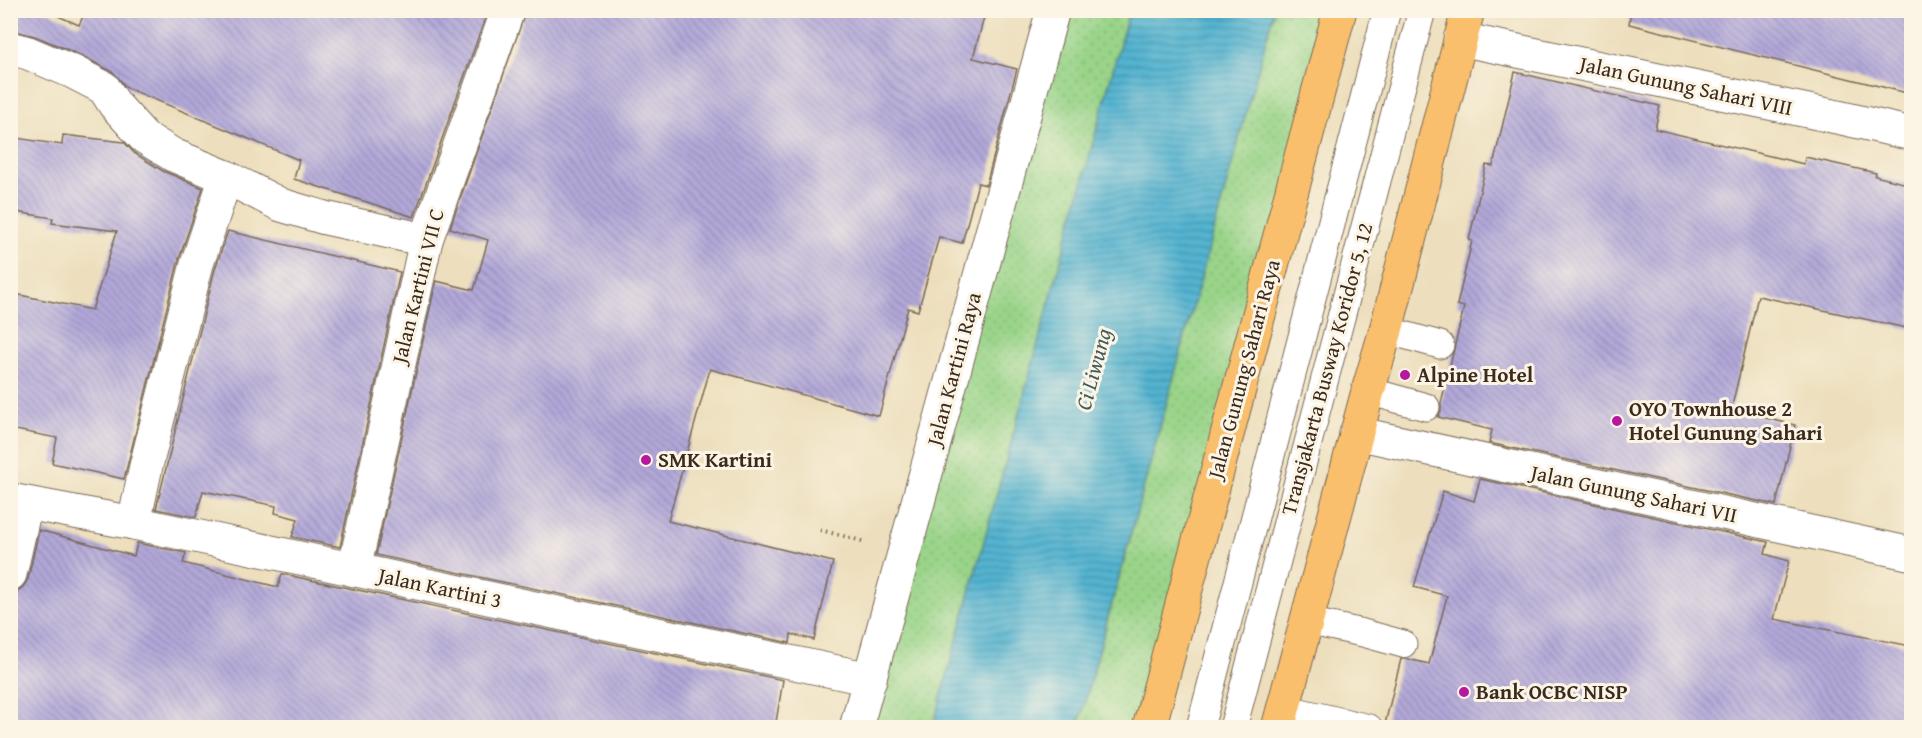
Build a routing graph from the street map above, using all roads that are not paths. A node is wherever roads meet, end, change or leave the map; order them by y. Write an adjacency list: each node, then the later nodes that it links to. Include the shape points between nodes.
1 (508, 10): 10 (street, Jalan Kartini VII C)
2 (1053, 10): 23 (street, Jalan Kartini Raya)
3 (1340, 10): 26 (main road, Jalan Gunung Sahari Raya)
4 (1387, 10): 27 (lane, Transjakarta Busway Koridor 5, 12)
5 (1422, 10): 28 (lane, Transjakarta Busway Koridor 5, 12)
6 (1464, 25): 8 (street, Jalan Gunung Sahari VIII); 11 (main road)
7 (10, 48): 9 (street, via 104,88 144,136 172,155)
8 (1911, 134)
9 (226, 177): 10 (street, via 281,204 325,218); 17 (street, via 197,264)
10 (426, 240): 19 (street, Jalan Kartini VII C)
11 (1386, 330): 12 (lane); 13 (main road)
12 (1440, 345)
13 (1368, 391): 14 (lane); 15 (main road)
14 (1426, 406)
15 (1356, 433): 18 (street, Jalan Gunung Sahari VII); 21 (main road)
16 (18, 502): 17 (street, Jalan Kartini 3); 20 (street)
17 (134, 523): 19 (street, Jalan Kartini 3)
18 (1911, 554)
19 (354, 570): 23 (street, Jalan Kartini 3)
20 (10, 574)
21 (1306, 621): 22 (lane); 24 (main road)
22 (1403, 644)
23 (870, 679): 25 (street, Jalan Kartini Raya)
24 (1280, 718): 29 (lane)
25 (856, 728)
26 (1149, 728)
27 (1200, 728)
28 (1233, 728)
29 (1369, 728)

